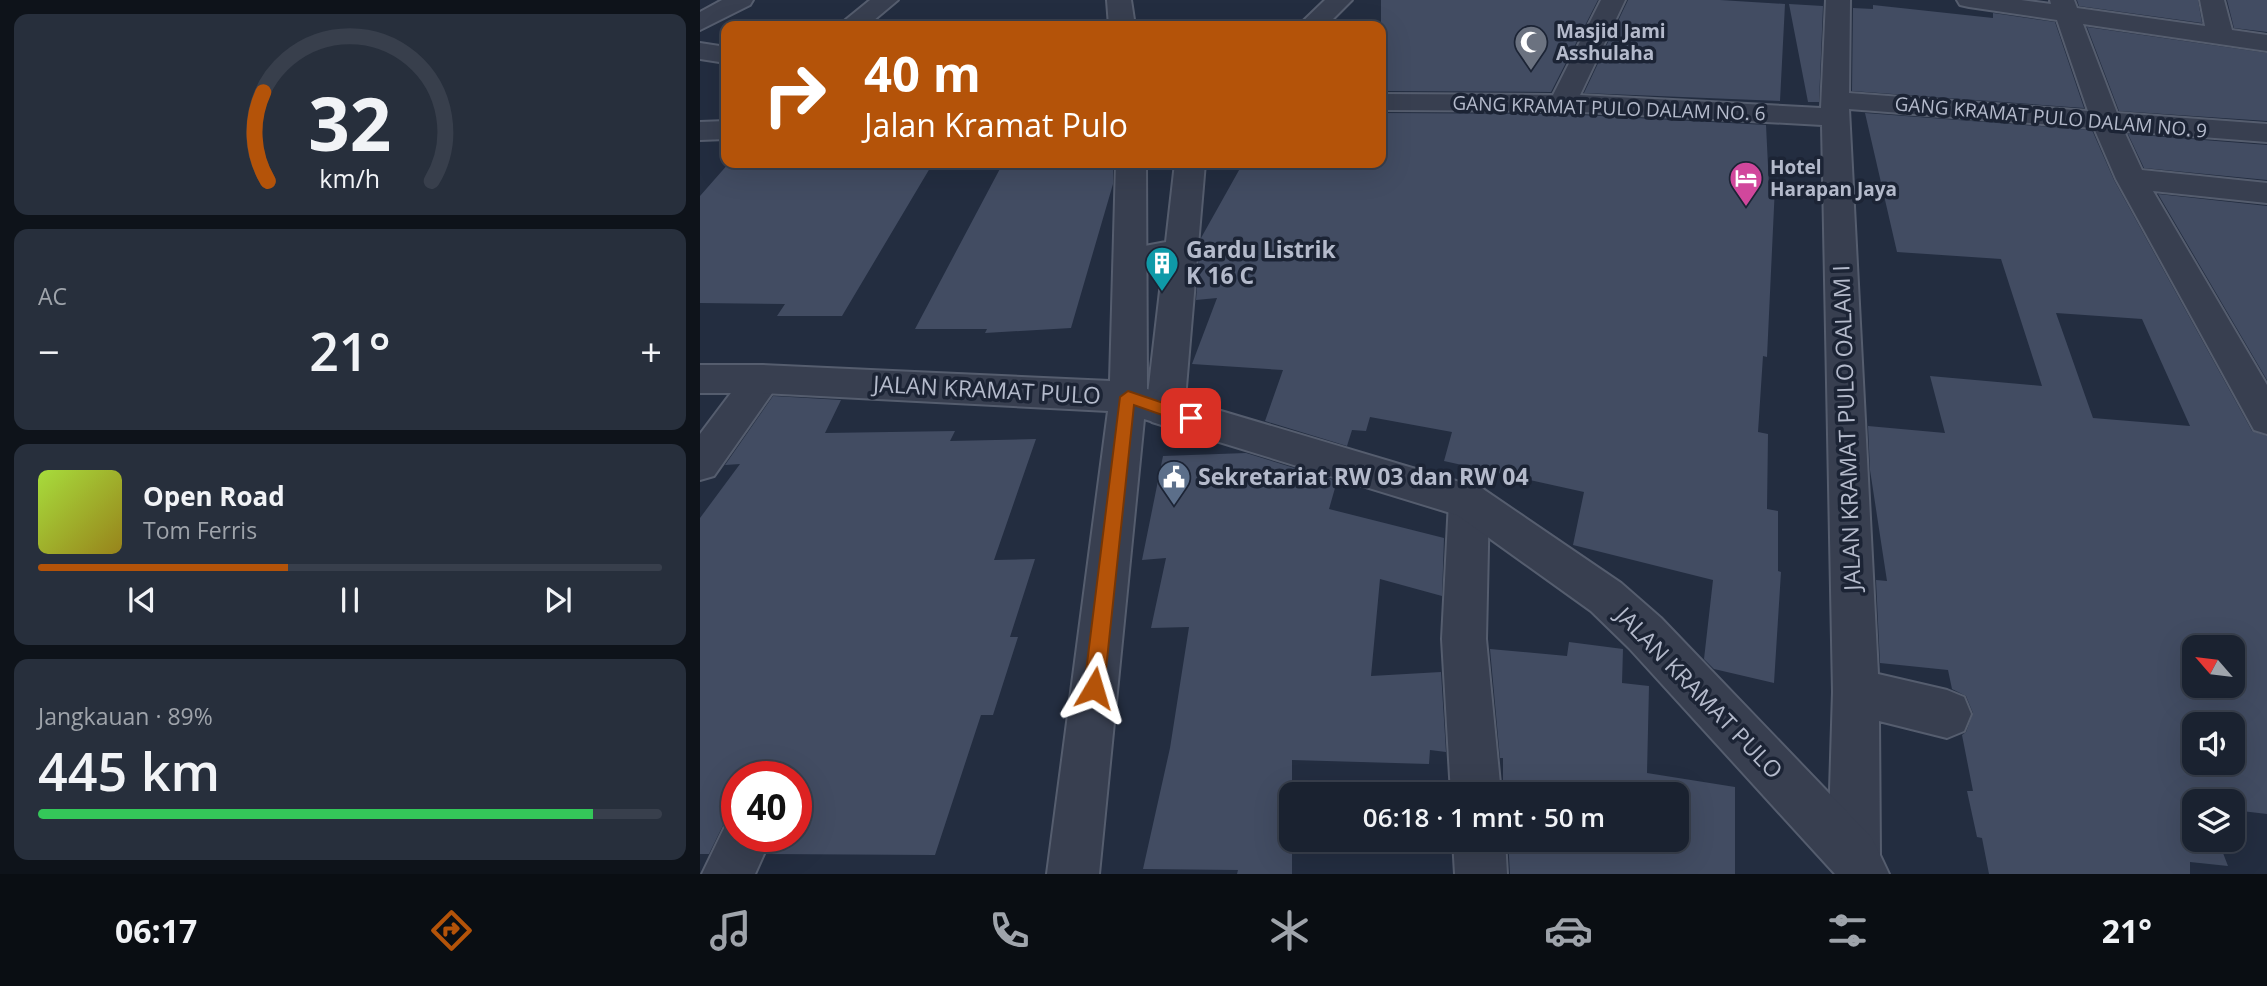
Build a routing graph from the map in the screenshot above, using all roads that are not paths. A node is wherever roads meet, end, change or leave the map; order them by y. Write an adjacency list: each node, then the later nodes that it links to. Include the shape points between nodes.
1 (741, 0): 13 (street)
2 (886, 0): 10 (street)
3 (1119, 0): 11 (street)
4 (1339, 0): 12 (street)
5 (1613, 0): 19 (street)
6 (1838, 0): 20 (street, JALAN KRAMAT PULO OALAM I)
7 (1969, 0): 9 (street)
8 (2212, 0): 14 (street)
9 (2065, 7): 14 (street); 21 (street)
10 (858, 21)
11 (1121, 21)
12 (1316, 21)
13 (700, 22)
14 (2220, 35): 15 (street)
15 (2267, 43)
16 (700, 51): 17 (street)
17 (721, 54)
18 (1386, 102): 19 (street, GANG KRAMAT PULO DALAM NO. 6)
19 (1563, 103): 20 (street, GANG KRAMAT PULO DALAM NO. 6)
20 (1836, 108): 21 (street, GANG KRAMAT PULO DALAM NO. 9); 36 (street, JALAN KRAMAT PULO OALAM I)
21 (2106, 122): 24 (street, GANG KRAMAT PULO DALAM NO. 9); 27 (street)
22 (721, 130): 23 (street)
23 (700, 131)
24 (2267, 133)
25 (1133, 168): 29 (street)
26 (1188, 168): 29 (street)
27 (2131, 179): 28 (street); 33 (street)
28 (2267, 193)
29 (1149, 256): 32 (street); 32 (street)
30 (700, 379): 31 (street, JALAN KRAMAT PULO)
31 (762, 379): 32 (street, JALAN KRAMAT PULO); 34 (street)
32 (1146, 404): 35 (street, JALAN KRAMAT PULO); 43 (street)
33 (2267, 419)
34 (700, 464)
35 (1469, 501): 38 (street, via 1464,639); 41 (street, JALAN KRAMAT PULO, via 1606,597 1645,633)
36 (1856, 692): 37 (street); 41 (street, JALAN KRAMAT PULO OALAM I)
37 (1947, 714)
38 (1475, 782)
39 (739, 852): 42 (street)
40 (1480, 852): 44 (street)
41 (1859, 865)
42 (728, 874)
43 (1073, 874)
44 (1481, 874)

